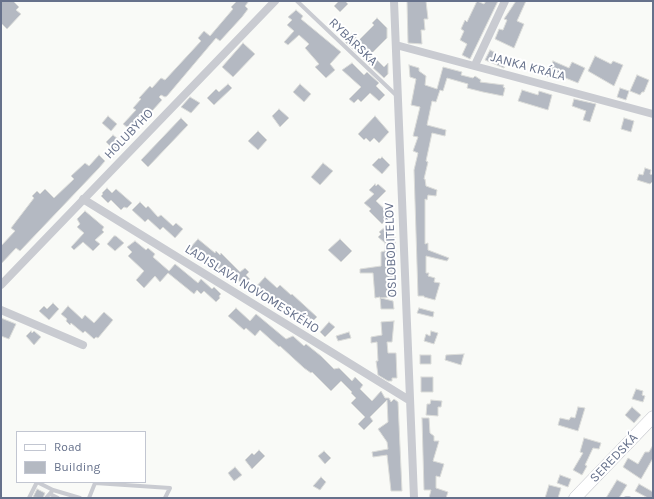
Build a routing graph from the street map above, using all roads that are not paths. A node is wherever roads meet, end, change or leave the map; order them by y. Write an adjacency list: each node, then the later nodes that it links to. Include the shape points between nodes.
1 (275, 1): 9 (street, HOLUBYHO)
2 (296, 1): 7 (lane, RYBÁRSKA)
3 (394, 1): 5 (street, OSLOBODITEĽOV)
4 (505, 1): 6 (street)
5 (396, 45): 6 (street, JANKA KRÁĽA); 7 (street, OSLOBODITEĽOV)
6 (475, 65): 8 (street, JANKA KRÁĽA)
7 (397, 96): 13 (street, OSLOBODITEĽOV)
8 (653, 114)
9 (83, 199): 10 (street, HOLUBYHO); 13 (street, LADISLAVA NOVOMESKÉHO)
10 (1, 285)
11 (1, 310): 12 (street)
12 (83, 345)
13 (409, 400): 25 (street, OSLOBODITEĽOV)
14 (653, 417): 26 (street, SEREDSKÁ)
15 (36, 483): 19 (lane)
16 (39, 483): 17 (lane)
17 (53, 490): 18 (lane); 22 (lane)
18 (50, 494): 20 (lane); 21 (lane)
19 (29, 498)
20 (46, 498)
21 (58, 498)
22 (80, 498)
23 (89, 498): 24 (lane, via 95,484 170,488)
24 (165, 498)
25 (414, 498)
26 (575, 498)

